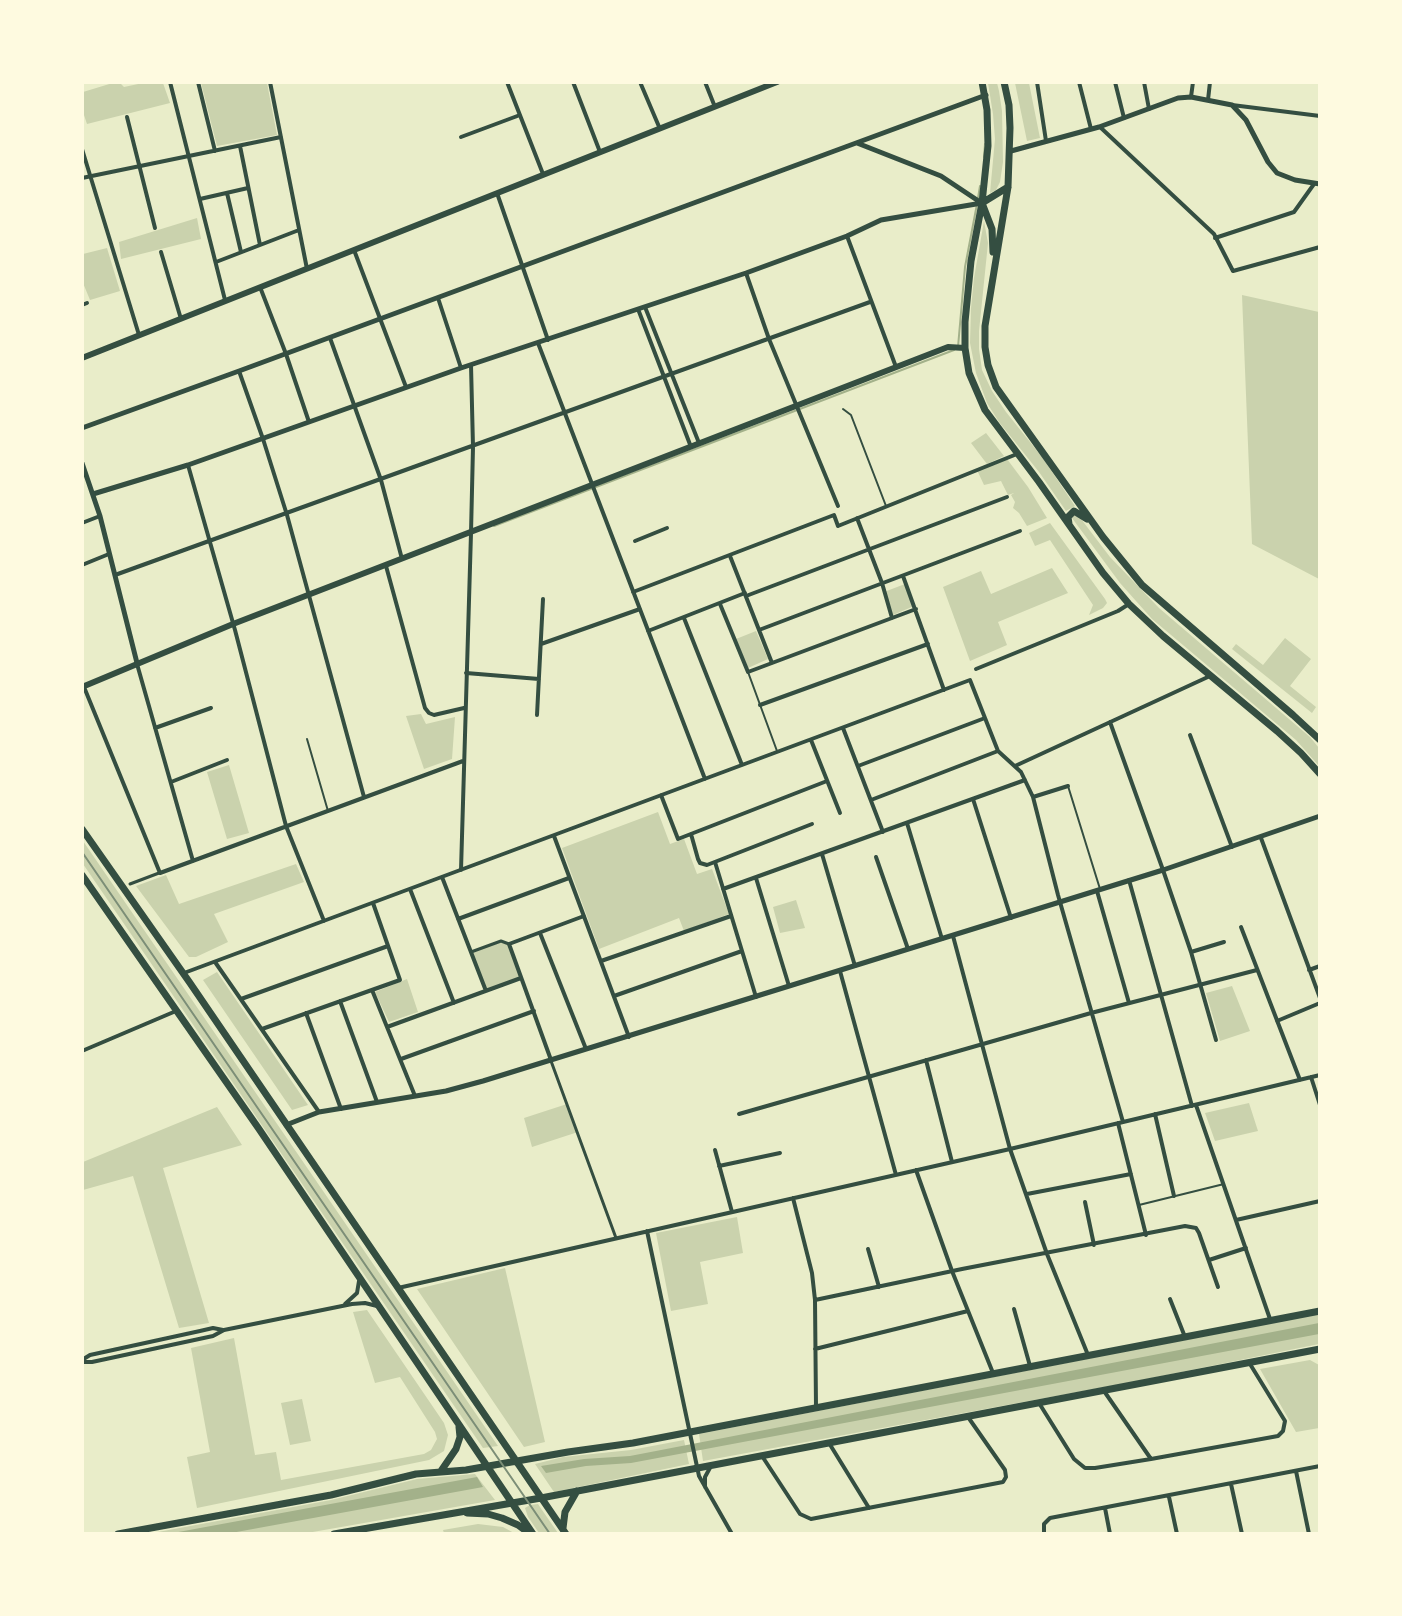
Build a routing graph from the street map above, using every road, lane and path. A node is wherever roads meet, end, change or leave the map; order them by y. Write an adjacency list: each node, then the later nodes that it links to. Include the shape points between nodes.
1 (198, 82): 36 (street)
2 (270, 82): 30 (street)
3 (507, 82): 23 (street)
4 (573, 82): 38 (street)
5 (640, 82): 28 (street)
6 (705, 82): 21 (street)
7 (777, 82): 21 (main road)
8 (982, 82): 17 (main road)
9 (1004, 82): 37 (main road)
10 (1037, 82): 32 (street)
11 (1079, 82): 29 (street)
12 (1114, 82): 26 (street)
13 (1144, 82): 22 (street)
14 (1193, 82): 18 (street)
15 (1210, 82): 19 (street)
16 (172, 83): 39 (street)
17 (986, 95): 33 (street); 50 (main road, via 989,125)
18 (1191, 97): 19 (street); 22 (street)
19 (1208, 100): 20 (street)
20 (1232, 105): 24 (street); 44 (street, via 1246,120 1277,173)
21 (715, 107): 28 (main road)
22 (1149, 108): 26 (street)
23 (520, 115): 31 (street); 41 (street)
24 (1320, 116)
25 (127, 117): 40 (street)
26 (1124, 118): 27 (street)
27 (1099, 127): 29 (street); 54 (street)
28 (660, 129): 38 (main road)
29 (1091, 129): 32 (street)
30 (281, 137): 34 (street); 52 (street)
31 (461, 137)
32 (1046, 141): 37 (street)
33 (857, 143): 50 (street, via 930,170); 61 (street)
34 (240, 146): 36 (street); 46 (street)
35 (82, 149): 42 (street)
36 (215, 151): 39 (street)
37 (1011, 151): 45 (main road)
38 (600, 152): 41 (main road)
39 (188, 157): 40 (street); 49 (street)
40 (139, 166): 42 (street); 51 (street)
41 (543, 175): 48 (main road)
42 (90, 177): 43 (street); 72 (street)
43 (82, 178)
44 (1317, 184): 54 (street, via 1294,212)
45 (1008, 187): 50 (main road); 63 (main road)
46 (248, 188): 47 (street); 55 (street)
47 (227, 193): 49 (street); 59 (street)
48 (497, 193): 57 (main road); 61 (street)
49 (200, 199): 60 (street)
50 (982, 203): 53 (street, via 880,220); 63 (main road, via 992,229); 77 (main road, via 966,302)
51 (155, 228)
52 (299, 230): 55 (street); 62 (street)
53 (847, 236): 64 (street); 68 (street)
54 (1215, 238): 56 (street, via 1233,271)
55 (260, 245): 59 (street)
56 (1320, 247)
57 (354, 250): 62 (main road); 71 (street)
58 (161, 252): 70 (street)
59 (241, 252): 60 (street)
60 (216, 262): 67 (street)
61 (522, 266): 66 (street); 75 (street)
62 (307, 269): 65 (main road)
63 (993, 271): 112 (main road, via 985,326 991,377)
64 (746, 273): 69 (street); 74 (street)
65 (260, 287): 67 (main road); 78 (street)
66 (438, 297): 71 (street); 82 (street)
67 (226, 301): 70 (main road)
68 (870, 302): 74 (street); 81 (street)
69 (642, 308): 75 (street); 84 (street); 85 (street)
70 (181, 319): 72 (main road)
71 (380, 319): 73 (street); 86 (street)
72 (140, 335): 79 (main road)
73 (330, 338): 78 (street); 87 (street)
74 (769, 339): 84 (street); 88 (street)
75 (548, 340): 76 (street)
76 (538, 343): 80 (street); 90 (street)
77 (965, 348): 81 (main road, via 948,347); 97 (main road, via 969,373 985,411)
78 (286, 354): 83 (street); 91 (street)
79 (82, 358)
80 (471, 365): 82 (street); 95 (street)
81 (896, 367): 88 (main road)
82 (461, 368): 86 (street)
83 (240, 372): 92 (street); 93 (street)
84 (672, 374): 85 (street); 94 (street)
85 (664, 377): 90 (street); 96 (street)
86 (406, 387): 87 (street)
87 (356, 406): 91 (street); 100 (street)
88 (797, 406): 94 (main road); 104 (street)
89 (843, 408): 105 (lane, via 851,415)
90 (565, 413): 95 (street); 101 (street)
91 (309, 422): 93 (street)
92 (82, 428)
93 (263, 439): 99 (street); 106 (street)
94 (699, 444): 96 (main road)
95 (473, 447): 100 (street); 114 (street)
96 (691, 447): 101 (main road)
97 (1018, 454): 105 (street); 110 (main road)
98 (82, 464): 102 (street)
99 (188, 465): 102 (street); 116 (street)
100 (381, 480): 106 (street); 122 (street)
101 (593, 485): 114 (main road); 118 (street)
102 (93, 494): 107 (street)
103 (1007, 497): 119 (street)
104 (838, 506)
105 (886, 506): 108 (street)
106 (287, 515): 116 (street); 129 (street)
107 (100, 516): 109 (street); 120 (street)
108 (857, 518): 119 (street); 121 (street, via 838,526 834,515)
109 (82, 523)
110 (1069, 525): 112 (main road, via 1068,517 1077,511); 133 (main road)
111 (667, 528): 115 (street)
112 (1098, 529): 163 (main road, via 1143,585)
113 (1020, 531): 126 (street)
114 (471, 533): 122 (main road); 147 (street)
115 (635, 541)
116 (210, 542): 125 (street); 138 (street)
117 (623, 545): 118 (street)
118 (616, 548): 128 (street)
119 (869, 549): 127 (street); 130 (street)
120 (110, 554): 123 (street); 125 (street)
121 (730, 556): 128 (street); 130 (street)
122 (402, 559): 124 (main road)
123 (82, 565)
124 (386, 566): 129 (main road); 154 (street, via 425,708 434,715)
125 (115, 576): 143 (street)
126 (903, 576): 127 (street); 135 (street)
127 (882, 583): 137 (street); 139 (street)
128 (633, 592): 134 (street)
129 (308, 595): 138 (main road); 179 (street)
130 (746, 595): 132 (street); 139 (street)
131 (543, 599): 141 (street)
132 (720, 604): 136 (street); 146 (street)
133 (1129, 604): 145 (street); 148 (main road)
134 (640, 609): 140 (street); 141 (street)
135 (916, 609): 137 (street); 142 (street)
136 (684, 618): 140 (street); 168 (street)
137 (892, 618): 144 (street)
138 (233, 624): 143 (main road); 187 (street)
139 (759, 630): 144 (street)
140 (648, 631): 172 (street)
141 (541, 644): 149 (street)
142 (928, 644): 151 (street); 152 (street)
143 (137, 663): 150 (main road); 158 (street)
144 (772, 663): 146 (street)
145 (976, 669)
146 (748, 672): 152 (lane)
147 (466, 673): 149 (street); 154 (street)
148 (1212, 675): 157 (street); 171 (main road)
149 (539, 679): 155 (street)
150 (83, 687): 200 (street)
151 (944, 690): 156 (street, via 970,680); 159 (street)
152 (760, 705): 164 (lane)
153 (211, 708): 158 (street)
154 (464, 708): 167 (street)
155 (537, 715)
156 (985, 718): 165 (street); 169 (street)
157 (1110, 722): 170 (street); 199 (street)
158 (155, 728): 175 (street)
159 (843, 728): 162 (street); 169 (street)
160 (1191, 735): 193 (street)
161 (307, 739): 182 (lane)
162 (811, 740): 164 (street); 173 (street)
163 (1320, 740)
164 (777, 751): 168 (street)
165 (998, 751): 170 (street); 181 (street)
166 (227, 760): 175 (street)
167 (463, 761): 179 (street); 198 (street)
168 (742, 765): 172 (street)
169 (858, 766): 181 (street)
170 (1015, 766): 174 (street)
171 (1320, 774)
172 (705, 779): 177 (street)
173 (827, 780): 183 (street); 190 (street)
174 (1025, 780): 178 (street); 180 (street)
175 (171, 782): 196 (street)
176 (1068, 786): 178 (street); 209 (lane)
177 (661, 795): 190 (street, via 678,839); 191 (street)
178 (1033, 797): 210 (street)
179 (364, 798): 182 (street)
180 (973, 799): 185 (street); 214 (street)
181 (871, 800): 189 (street)
182 (328, 811): 187 (street)
183 (840, 813)
184 (1320, 816): 192 (street)
185 (907, 823): 189 (street); 220 (street)
186 (812, 825): 197 (street)
187 (286, 826): 196 (street); 216 (street)
188 (82, 829): 235 (main road)
189 (883, 831): 194 (street)
190 (691, 834): 197 (street, via 700,863)
191 (554, 836): 198 (street); 203 (street)
192 (1261, 838): 193 (street); 233 (street)
193 (1233, 847): 199 (street)
194 (822, 854): 204 (street); 230 (street)
195 (876, 856): 224 (street)
196 (193, 861): 200 (street)
197 (715, 862): 208 (street)
198 (460, 870): 202 (street)
199 (1164, 870): 205 (street); 227 (street)
200 (160, 873): 206 (street)
201 (82, 875): 250 (main road)
202 (442, 877): 207 (street); 215 (street)
203 (569, 878): 212 (street); 215 (street)
204 (756, 878): 208 (street); 238 (street)
205 (1130, 880): 209 (street); 241 (street)
206 (130, 884)
207 (410, 889): 211 (street); 247 (street)
208 (723, 890): 213 (street)
209 (1098, 890): 210 (street); 248 (street)
210 (1060, 902): 214 (street); 253 (street)
211 (373, 903): 216 (street); 223 (street)
212 (584, 916): 218 (street); 229 (street)
213 (731, 916): 225 (street); 229 (street)
214 (1011, 918): 219 (street)
215 (458, 919): 226 (street)
216 (324, 921): 228 (street)
217 (1241, 927): 232 (street)
218 (540, 933): 222 (street); 260 (street)
219 (953, 936): 220 (street); 259 (street)
220 (942, 939): 224 (street)
221 (1224, 942): 227 (street)
222 (509, 944): 226 (street, via 501,941); 236 (street)
223 (388, 946): 239 (street, via 400,980); 245 (street)
224 (908, 950): 230 (street)
225 (742, 951): 242 (street); 243 (street)
226 (471, 952): 240 (street)
227 (1191, 952): 237 (street)
228 (215, 962): 235 (street); 245 (street)
229 (601, 962): 242 (street)
230 (855, 966): 234 (street)
231 (1320, 966): 233 (street)
232 (1257, 970): 237 (street); 254 (street)
233 (1309, 970): 244 (street)
234 (840, 971): 238 (street); 265 (street)
235 (184, 974): 278 (main road)
236 (521, 978): 240 (street); 251 (street)
237 (1201, 985): 241 (street); 258 (street)
238 (789, 987): 243 (street)
239 (372, 990): 246 (street); 255 (street)
240 (486, 991): 247 (street)
241 (1162, 994): 248 (street); 271 (street)
242 (614, 996): 257 (street)
243 (756, 998): 257 (street)
244 (1320, 998)
245 (241, 999): 256 (street)
246 (340, 1001): 252 (street); 270 (street)
247 (454, 1002): 255 (street)
248 (1129, 1003): 253 (street)
249 (1320, 1003): 254 (street)
250 (176, 1011): 261 (street); 305 (main road)
251 (534, 1011): 262 (street); 264 (street)
252 (306, 1013): 256 (street); 273 (street)
253 (1091, 1013): 259 (street); 277 (street)
254 (1277, 1021): 268 (street)
255 (387, 1027): 262 (street)
256 (262, 1029): 274 (street)
257 (629, 1037): 260 (street)
258 (1216, 1040)
259 (981, 1044): 263 (street); 279 (street)
260 (586, 1050): 264 (street)
261 (82, 1051)
262 (401, 1059): 269 (street)
263 (926, 1060): 265 (street); 282 (street)
264 (551, 1061): 269 (street); 298 (street)
265 (870, 1076): 275 (street); 286 (street)
266 (1320, 1076): 267 (street)
267 (1311, 1077): 268 (street); 272 (street)
268 (1300, 1080): 271 (street)
269 (415, 1096): 270 (street)
270 (377, 1103): 273 (street)
271 (1194, 1105): 276 (street); 287 (street)
272 (1320, 1105)
273 (341, 1108): 274 (street)
274 (319, 1112): 278 (street)
275 (739, 1114)
276 (1155, 1114): 277 (street); 289 (street)
277 (1121, 1123): 279 (street); 285 (street)
278 (286, 1125): 308 (main road)
279 (1010, 1149): 282 (street); 288 (street)
280 (715, 1150): 283 (street)
281 (780, 1153): 283 (street)
282 (952, 1162): 284 (street)
283 (719, 1166): 294 (street)
284 (916, 1170): 286 (street); 304 (street)
285 (1131, 1174): 288 (street); 293 (street)
286 (896, 1175): 290 (street)
287 (1224, 1184): 289 (lane); 295 (street)
288 (1027, 1194): 302 (street)
289 (1174, 1196): 293 (lane)
290 (793, 1198): 294 (street); 310 (street)
291 (1320, 1201): 295 (street)
292 (1084, 1202): 299 (street)
293 (1138, 1205): 297 (street)
294 (732, 1212): 296 (street)
295 (1236, 1220): 300 (street)
296 (647, 1232): 298 (street); 331 (street)
297 (1146, 1235): 299 (street); 303 (street, via 1185,1226 1196,1228)
298 (616, 1238): 308 (street)
299 (1094, 1245): 302 (street)
300 (1246, 1248): 303 (street); 316 (street)
301 (868, 1249): 306 (street)
302 (1047, 1254): 304 (street); 321 (street)
303 (1209, 1260): 307 (street)
304 (952, 1271): 306 (street); 314 (street)
305 (359, 1280): 311 (street, via 357,1293); 312 (main road)
306 (879, 1287): 310 (street)
307 (1218, 1287)
308 (398, 1288): 335 (main road)
309 (1170, 1299): 318 (street)
310 (815, 1300): 319 (street)
311 (342, 1306): 312 (street, via 365,1303); 317 (street)
312 (378, 1307): 330 (main road)
313 (1014, 1309): 324 (street)
314 (968, 1311): 319 (street); 325 (street)
315 (1320, 1311): 316 (main road)
316 (1271, 1320): 318 (main road)
317 (224, 1330): 322 (street, via 213,1336); 322 (street, via 213,1328 90,1355)
318 (1185, 1337): 321 (main road)
319 (815, 1348): 328 (street)
320 (1320, 1349): 323 (main road)
321 (1089, 1355): 324 (main road)
322 (82, 1361)
323 (1249, 1362): 326 (main road); 334 (street, via 1285,1421 1278,1436)
324 (1030, 1367): 325 (main road)
325 (993, 1374): 328 (main road)
326 (1104, 1390): 327 (main road); 334 (street)
327 (1038, 1403): 329 (main road); 334 (street, via 1074,1459 1085,1468)
328 (816, 1408): 331 (main road)
329 (968, 1416): 332 (main road); 348 (street, via 1005,1470 1004,1482)
330 (459, 1427): 339 (main road); 340 (main road, via 456,1449)
331 (691, 1436): 335 (main road); 338 (street)
332 (828, 1443): 333 (main road); 348 (street)
333 (761, 1456): 336 (main road); 348 (street, via 800,1514 811,1519)
334 (1151, 1459)
335 (518, 1464): 339 (main road); 346 (main road)
336 (711, 1465): 338 (main road); 343 (street, via 705,1478)
337 (1320, 1466): 341 (street)
338 (697, 1468): 343 (street); 344 (main road)
339 (489, 1469): 340 (main road); 347 (main road)
340 (441, 1471): 352 (main road)
341 (1296, 1471): 342 (street); 360 (street)
342 (1231, 1484): 345 (street); 359 (street)
343 (706, 1490): 355 (street)
344 (577, 1491): 346 (main road); 351 (main road, via 565,1512)
345 (1169, 1497): 349 (street); 358 (street)
346 (542, 1498): 347 (main road); 351 (main road)
347 (512, 1503): 350 (main road); 354 (main road)
348 (869, 1508)
349 (1105, 1508): 356 (street, via 1050,1518 1044,1524); 357 (street)
350 (449, 1513): 353 (main road); 354 (main road, via 495,1515)
351 (564, 1531)
352 (118, 1533)
353 (334, 1533)
354 (532, 1533)
355 (731, 1533)
356 (1044, 1533)
357 (1110, 1533)
358 (1177, 1533)
359 (1242, 1533)
360 (1309, 1533)

